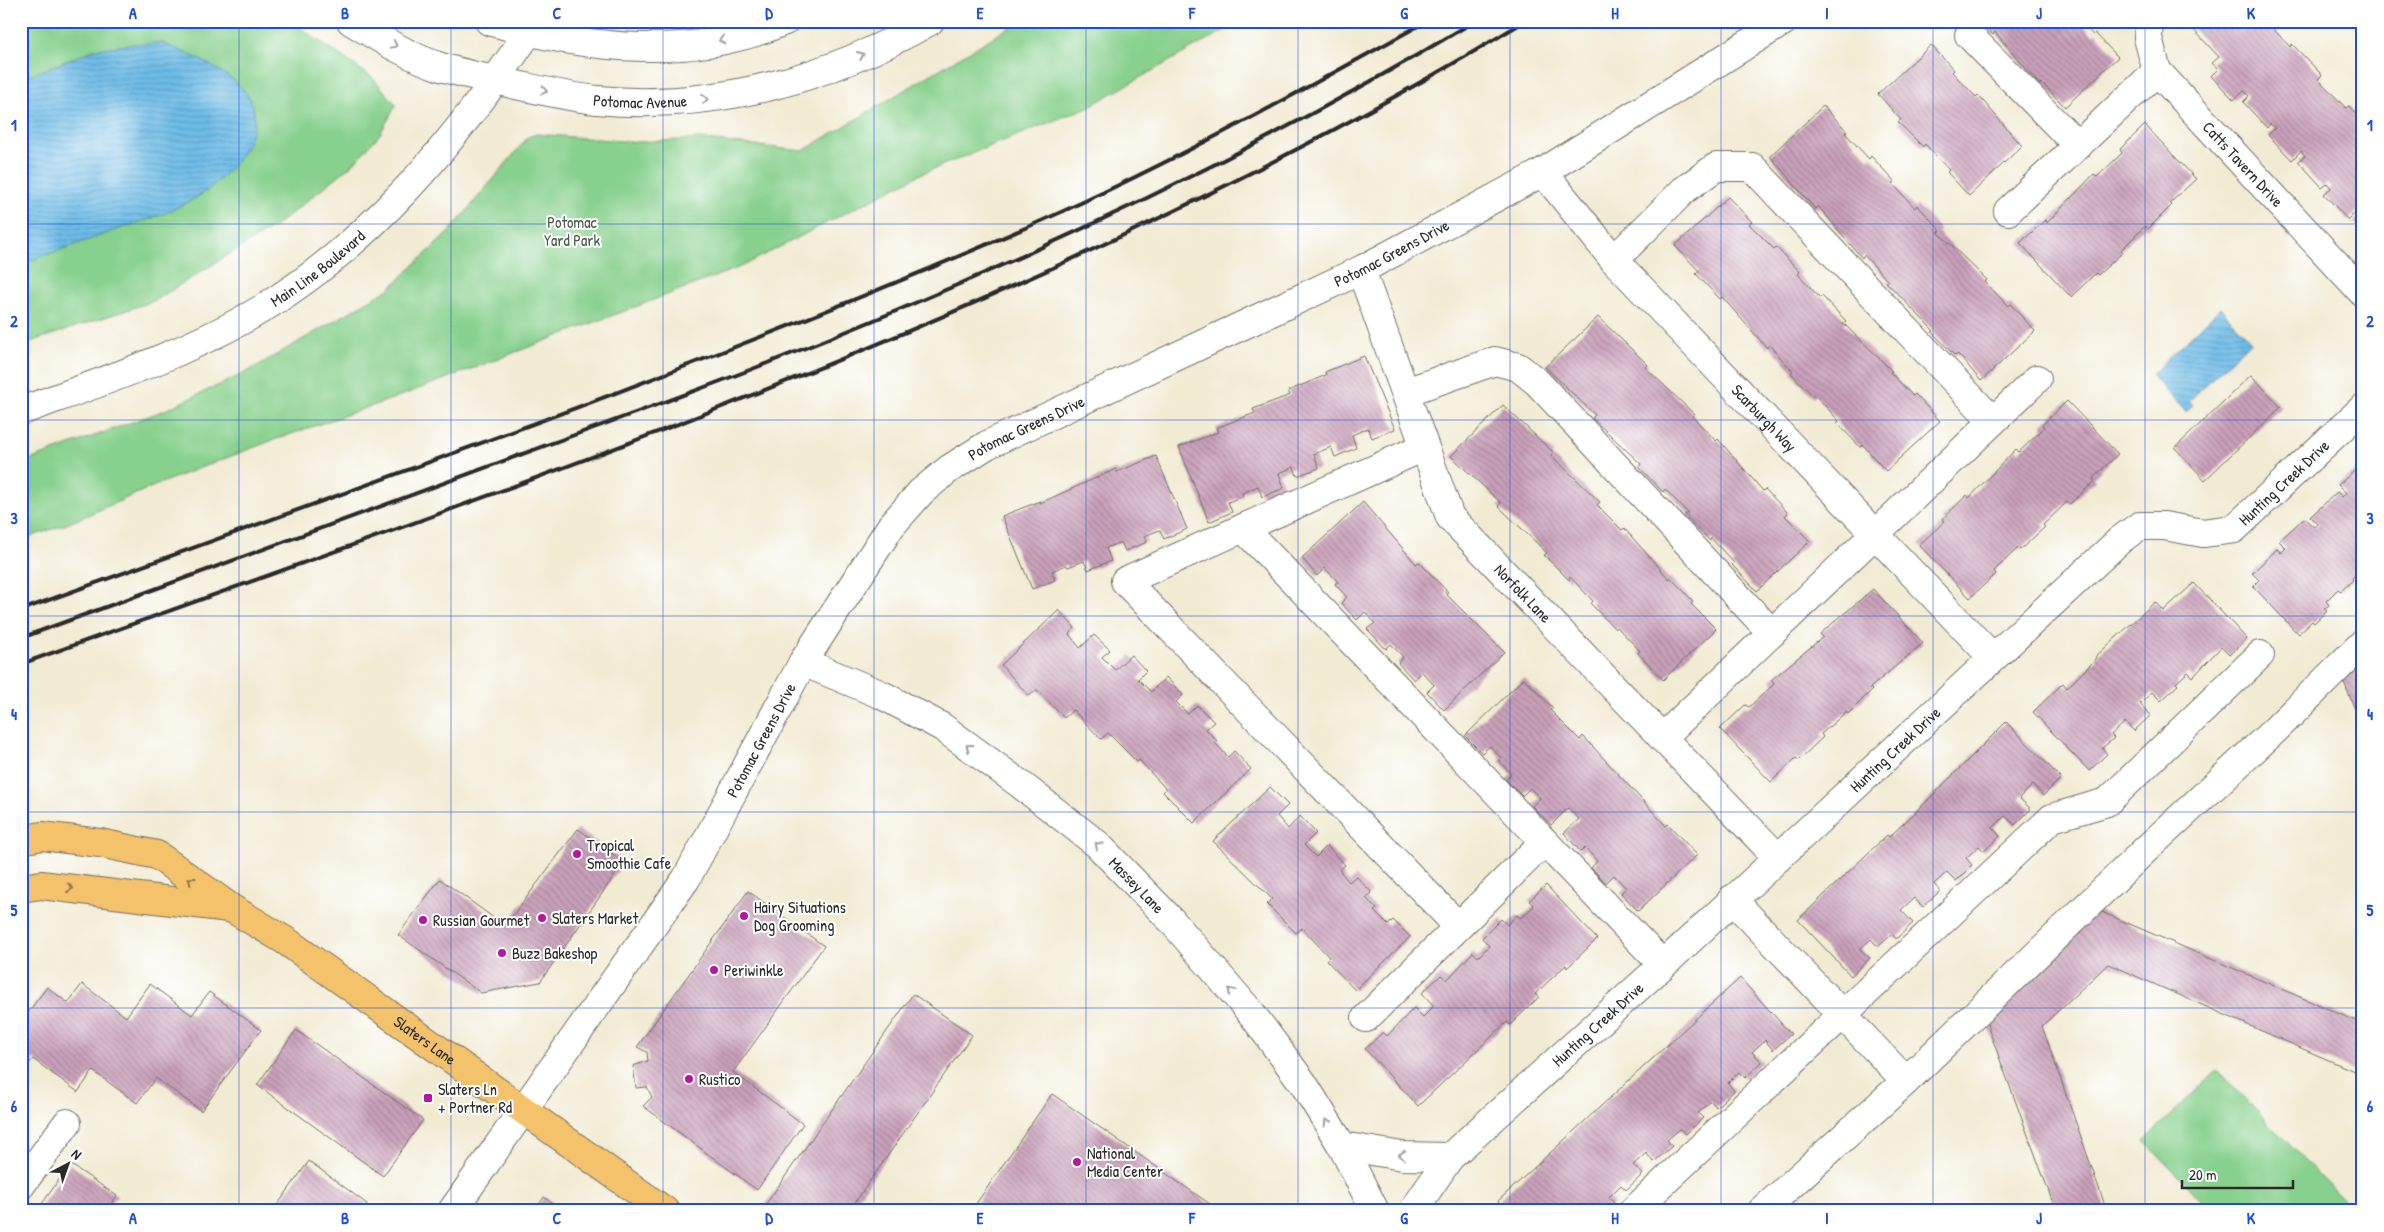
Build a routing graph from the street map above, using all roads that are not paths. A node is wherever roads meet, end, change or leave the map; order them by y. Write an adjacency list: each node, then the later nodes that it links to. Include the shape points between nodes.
1 (351, 21): 10 (street, Potomac Avenue, one-way to 10, via 427,62)
2 (489, 21): 7 (street)
3 (785, 21): 7 (street, one-way to 7, via 739,37 671,47 595,45)
4 (930, 21): 10 (street, Potomac Avenue, one-way to 4, via 596,100 677,102 718,98 841,64)
5 (1784, 21): 12 (street, Potomac Greens Drive)
6 (2149, 21): 9 (street, Catts Tavern Drive, via 2148,38)
7 (533, 26): 10 (street, Main Line Boulevard)
8 (1969, 34): 11 (street)
9 (2157, 71): 11 (street); 16 (street, Catts Tavern Drive)
10 (496, 80): 20 (street, Main Line Boulevard, via 423,174 348,248 296,287 248,317 192,344 134,370)
11 (2078, 146): 13 (street)
12 (1543, 172): 14 (street, Scarburgh Way); 15 (street, Potomac Greens Drive)
13 (2008, 211)
14 (1614, 260): 21 (street, via 1684,190 1716,167 1752,167); 24 (street, Scarburgh Way)
15 (1362, 270): 18 (street, Norfolk Lane); 29 (street, Potomac Greens Drive, via 987,445 949,469 921,492 890,526)
16 (2363, 293)
17 (2037, 379): 21 (street)
18 (1406, 392): 22 (street, Norfolk Lane); 25 (street, via 1495,361 1518,367 1537,382)
19 (2363, 408): 28 (street, Hunting Creek Drive, via 2234,529 2203,533 2164,526 2139,526)
20 (21, 411)
21 (1993, 421): 24 (street)
22 (1424, 447): 23 (street); 30 (street, Norfolk Lane, via 1450,517)
23 (1243, 528): 32 (street); 37 (street, via 1125,581)
24 (1875, 535): 25 (street); 28 (street, Scarburgh Way)
25 (1772, 633): 30 (street)
26 (2363, 643): 41 (street)
27 (2260, 655): 39 (street, via 2106,802 2052,818)
28 (1992, 658): 33 (street, Hunting Creek Drive)
29 (803, 662): 42 (street, Potomac Greens Drive, via 686,879); 44 (street, Massey Lane, one-way to 29, via 1303,1083 1252,1014 1171,920 1097,844 942,727 882,695)
30 (1662, 738): 33 (street, Norfolk Lane)
31 (28, 837): 36 (main road, Slaters Lane, one-way to 31, via 157,855 100,843)
32 (1544, 842): 37 (street); 38 (street)
33 (1778, 858): 35 (street, Hunting Creek Drive)
34 (21, 888): 36 (main road, Slaters Lane, one-way to 36, via 41,885)
35 (1732, 899): 38 (street, Hunting Creek Drive); 39 (street)
36 (230, 908): 42 (main road, Slaters Lane, via 286,941)
37 (1458, 926): 40 (street)
38 (1663, 965): 45 (street, Hunting Creek Drive)
39 (1842, 1014): 41 (street); 51 (street)
40 (1366, 1018)
41 (1906, 1081): 52 (street)
42 (523, 1111): 47 (street, Potomac Greens Drive); 48 (main road, Slaters Lane)
43 (67, 1123): 46 (street)
44 (1342, 1146): 45 (street, one-way to 44, via 1402,1156); 49 (street, Massey Lane)
45 (1450, 1157): 50 (street, Hunting Creek Drive)
46 (21, 1186)
47 (452, 1211)
48 (664, 1211)
49 (1375, 1211)
50 (1413, 1211)
51 (1633, 1211)
52 (1762, 1211)

